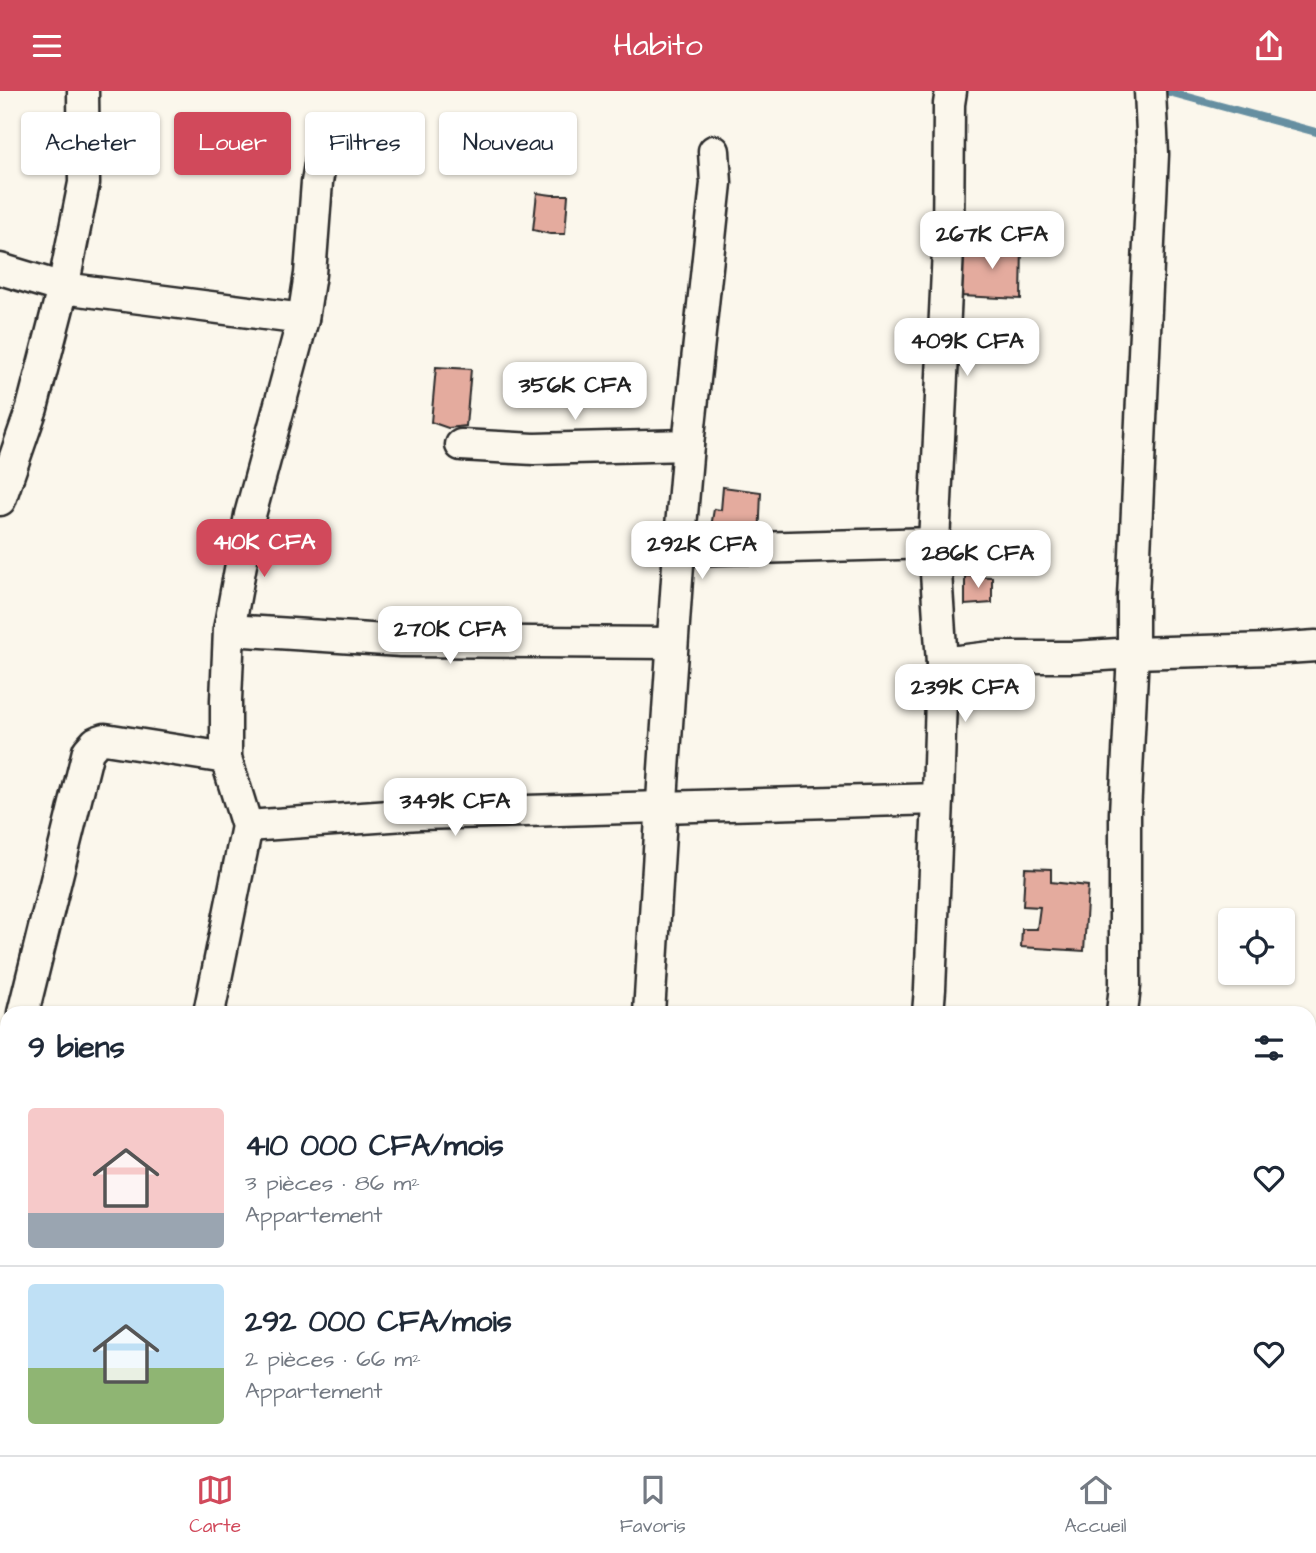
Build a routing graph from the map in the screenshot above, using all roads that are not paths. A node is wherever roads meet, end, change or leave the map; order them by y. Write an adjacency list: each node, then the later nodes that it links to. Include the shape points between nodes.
1 (83, 91): 7 (street, via 84,183)
2 (951, 91): 12 (street)
3 (1150, 91): 17 (street, via 1153,154)
4 (714, 151): 10 (street, via 716,183)
5 (318, 175): 8 (street)
6 (0, 269): 7 (street)
7 (63, 288): 8 (street); 11 (street, via 32,408)
8 (303, 319): 14 (street, via 250,515)
9 (461, 445): 10 (street, via 534,449)
10 (688, 445): 13 (street)
11 (0, 500)
12 (934, 543): 13 (street); 18 (street)
13 (680, 550): 15 (street)
14 (229, 630): 15 (street, via 401,641); 19 (street)
15 (673, 643): 21 (street)
16 (1316, 646): 17 (street)
17 (1133, 653): 18 (street); 27 (street)
18 (942, 663): 20 (street)
19 (226, 758): 22 (street); 23 (street, via 105,739 88,751)
20 (938, 799): 21 (street); 26 (street)
21 (661, 807): 22 (street, via 419,814); 25 (street)
22 (247, 827): 24 (street)
23 (25, 1006)
24 (210, 1006)
25 (649, 1006)
26 (929, 1006)
27 (1123, 1006)

